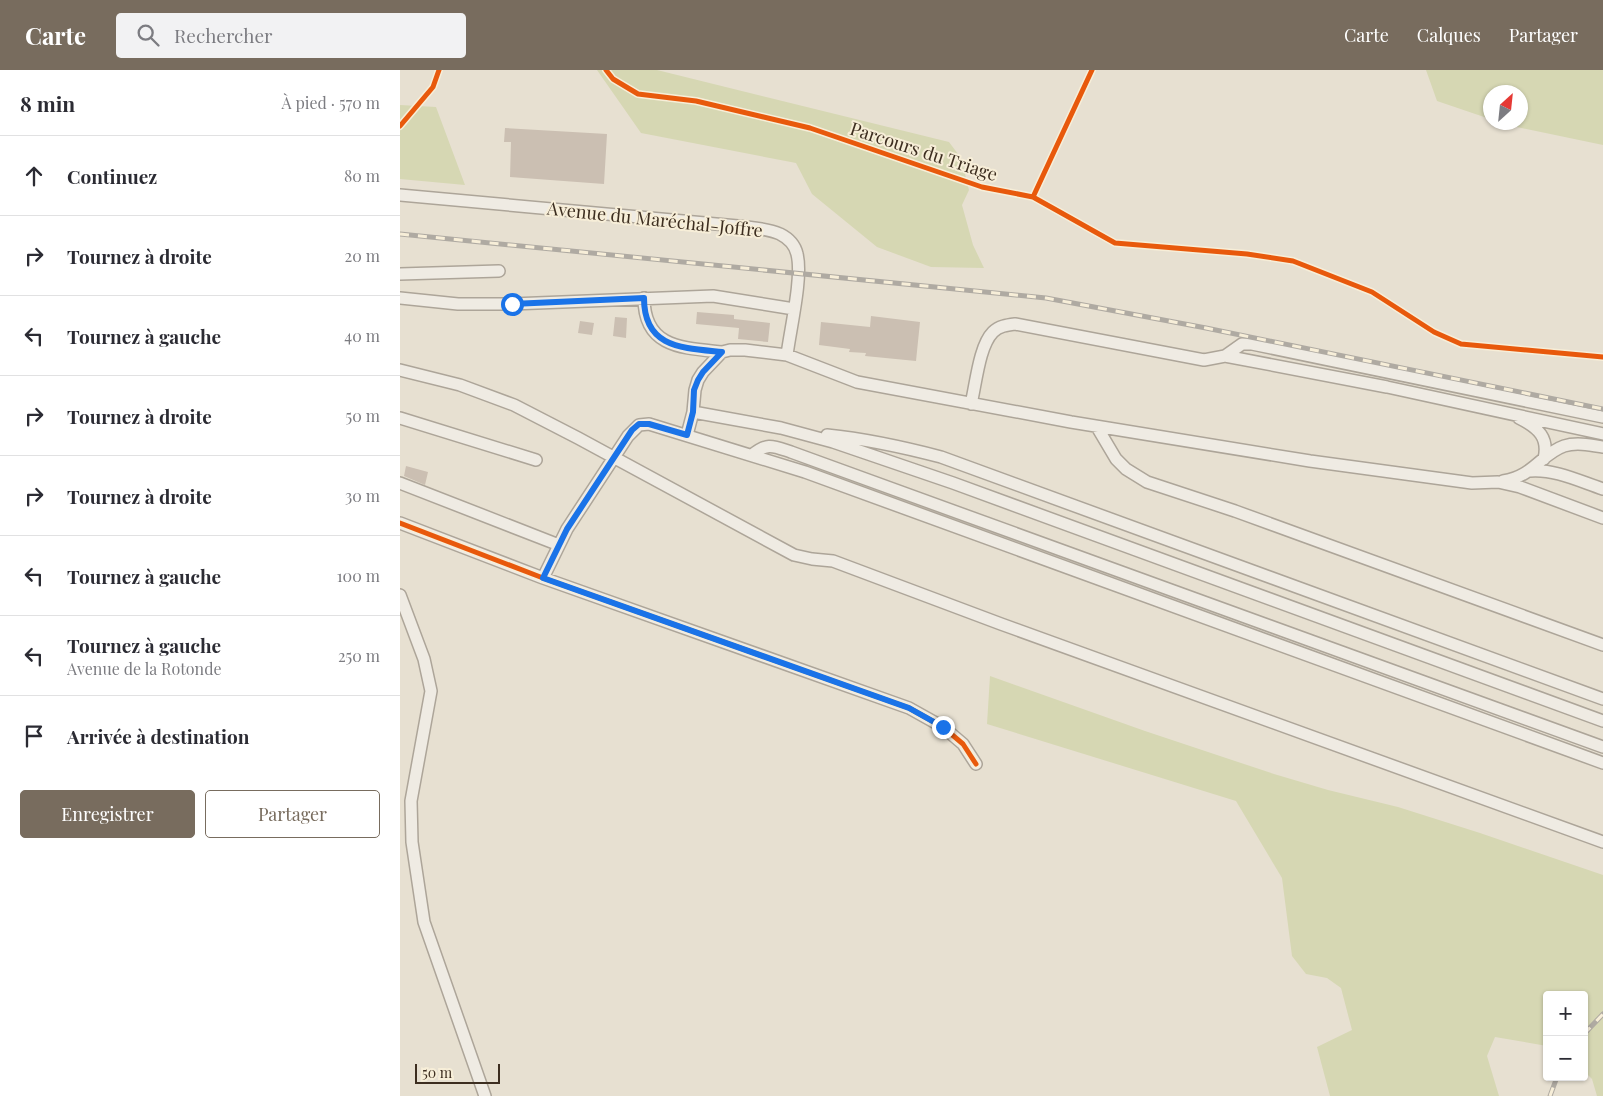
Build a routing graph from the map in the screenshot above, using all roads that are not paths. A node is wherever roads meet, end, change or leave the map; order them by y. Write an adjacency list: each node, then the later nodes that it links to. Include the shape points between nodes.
1 (400, 194): 6 (street, Avenue du Maréchal-Joffre, via 771,231 788,240 797,253)
2 (499, 271): 3 (street)
3 (400, 274)
4 (402, 298): 5 (street, via 458,304)
5 (644, 298): 6 (street, via 713,296); 7 (street, via 647,323 657,336 677,345)
6 (794, 309): 8 (street, Avenue du Maréchal-Joffre)
7 (722, 352): 8 (street, via 745,350); 12 (street, via 698,380)
8 (787, 355): 11 (street, via 857,382)
9 (1225, 356): 11 (street, via 1214,360 1196,359 1015,324 1006,325 987,339); 13 (street); 14 (street, via 1242,344 1252,344)
10 (400, 370): 22 (street, via 460,385 514,405)
11 (971, 404): 16 (street)
12 (693, 412): 17 (street); 19 (street)
13 (1504, 412): 18 (street); 24 (street, via 1542,435 1546,442)
14 (1603, 417)
15 (400, 418): 23 (street)
16 (1097, 427): 26 (street, via 1472,483); 36 (street, via 1116,459 1147,482)
17 (805, 434): 29 (street, via 896,445 932,455); 32 (street, via 953,483)
18 (1603, 434)
19 (687, 435): 21 (street); 22 (street, via 639,424)
20 (1603, 447): 24 (street, via 1570,444)
21 (752, 455): 39 (street, via 769,445 791,452); 40 (street)
22 (613, 457): 33 (street); 42 (street, via 794,555 833,561)
23 (536, 460)
24 (1544, 460): 25 (street)
25 (1530, 472): 26 (street); 28 (street, via 1552,472)
26 (1498, 482): 30 (street)
27 (400, 483): 33 (street)
28 (1603, 489)
29 (1102, 517): 32 (street); 37 (street)
30 (1603, 518)
31 (400, 524): 34 (street)
32 (1097, 536): 38 (street)
33 (559, 545): 34 (street)
34 (543, 578): 41 (street, via 909,708 943,727 963,744)
35 (400, 596): 43 (street, via 424,659 431,691 411,801 412,842 424,922)
36 (1603, 645)
37 (1603, 699)
38 (1603, 721)
39 (1603, 747)
40 (1603, 762)
41 (976, 764)
42 (1603, 842)
43 (485, 1096)

